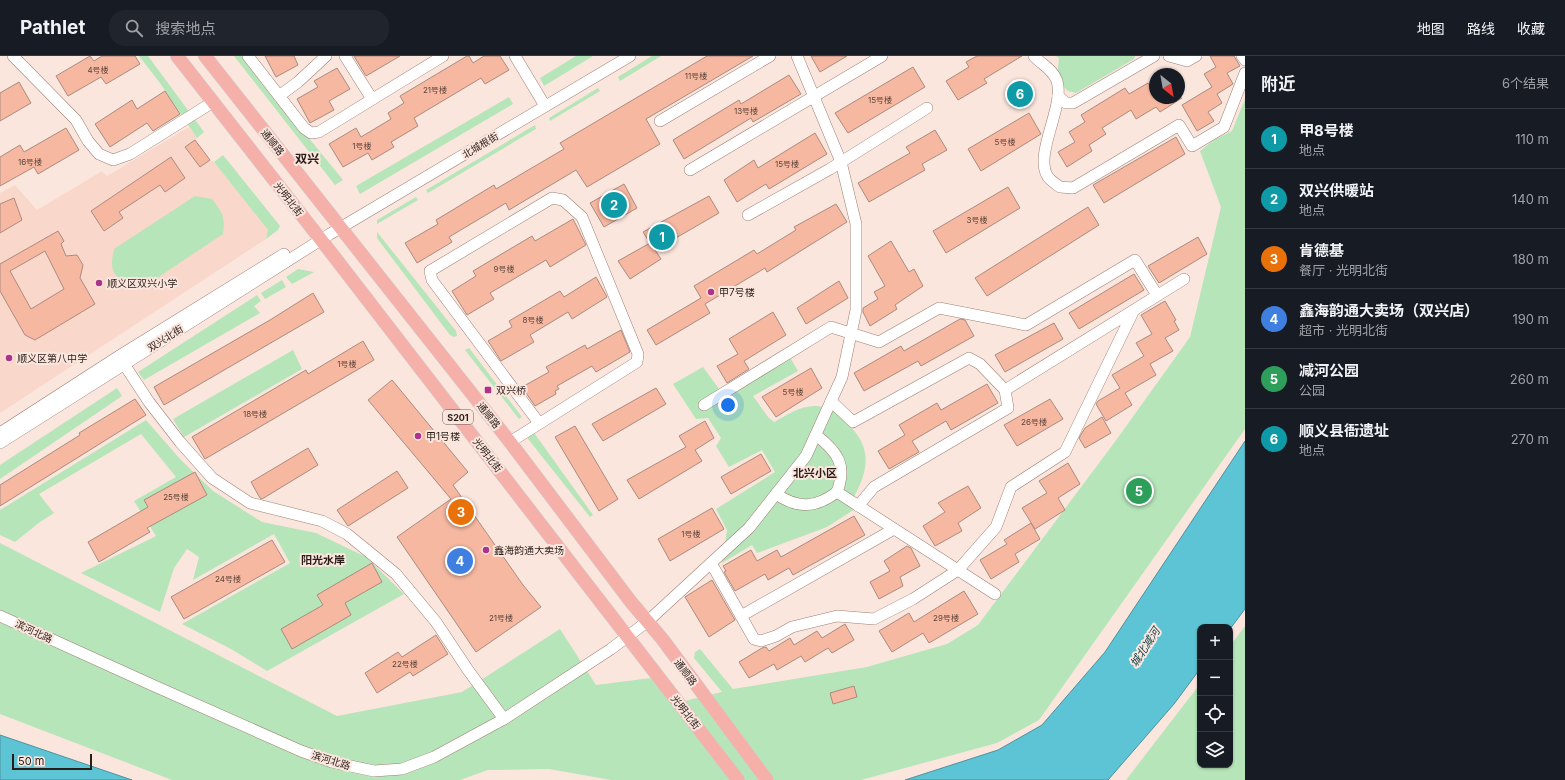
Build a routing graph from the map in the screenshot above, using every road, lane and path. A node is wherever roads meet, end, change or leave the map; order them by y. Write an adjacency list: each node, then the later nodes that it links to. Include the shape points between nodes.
1 (13, 56): 25 (street, via 76,120 88,141 100,154 114,160 130,154)
2 (177, 56): 25 (main road, 光明北街 / S201)
3 (205, 56): 32 (main road, 通顺路 / S201)
4 (248, 56): 21 (street)
5 (326, 56): 21 (street)
6 (345, 56): 24 (street)
7 (443, 56): 24 (street)
8 (515, 56): 26 (street)
9 (616, 56): 26 (street, 北城根街)
10 (630, 56): 26 (street, 北城根街)
11 (770, 56): 28 (street)
12 (797, 56): 22 (street, 滨河北路)
13 (882, 56): 22 (street)
14 (1034, 56): 23 (street, via 1052,71 1057,81)
15 (1154, 56): 23 (street, via 1073,103 1066,103)
16 (1169, 56): 17 (street, via 1188,61)
17 (1196, 56)
18 (1242, 56): 19 (street)
19 (1245, 60)
20 (1245, 73): 23 (street, via 1224,127 1192,146 1179,125 1073,188 1060,187 1048,176 1044,158)
21 (279, 96): 24 (street, via 304,128 311,133 319,132)
22 (814, 96): 29 (street, 滨河北路); 30 (street)
23 (1058, 96)
24 (372, 99)
25 (213, 102): 32 (main road, 光明北街 / S201)
26 (544, 103): 32 (street, 北城根街)
27 (927, 108): 29 (street)
28 (660, 121)
29 (841, 162): 31 (street); 36 (street, 滨河北路, via 856,224 856,310)
30 (690, 170)
31 (748, 215)
32 (328, 231): 37 (street, 双兴北街); 44 (main road, 通顺路 / S201); 56 (main road, 光明北街 / S201)
33 (1184, 279): 34 (street)
34 (1157, 295): 35 (street); 36 (street, via 1135,260 1026,325 939,308 879,342)
35 (1134, 310): 38 (street); 51 (street, via 1065,452 1011,487 996,528)
36 (851, 333): 39 (street, 滨河北路, via 842,377); 40 (street, via 831,327)
37 (122, 360): 42 (street, 双兴北街); 45 (street, 双兴北街); 57 (street, via 149,402 212,478 250,503 322,521 347,534 396,574 436,622)
38 (1005, 390): 39 (street, via 980,364 969,358 853,422); 48 (street, via 1008,408 874,487)
39 (831, 401): 43 (street, 滨河北路)
40 (704, 405)
41 (539, 423): 41 (street, via 432,280 430,271 552,198 563,200 582,217 638,354 637,362); 44 (street)
42 (0, 433)
43 (816, 435): 46 (street, via 828,444 841,464 841,481); 47 (street, 滨河北路, via 806,456)
44 (510, 442): 55 (main road, 通顺路 / S201)
45 (0, 443)
46 (837, 492): 47 (street, via 826,500 807,506 788,501); 48 (street)
47 (776, 494): 50 (street, 滨河北路, via 749,528)
48 (858, 506): 49 (street)
49 (894, 529): 51 (street); 54 (street)
50 (711, 563): 54 (street); 55 (street, 滨河北路)
51 (958, 570): 52 (street); 54 (street, via 913,599 874,619 837,616 792,627 761,641 754,639)
52 (995, 594)
53 (0, 616): 57 (street, 滨河北路, via 301,751 332,762 374,772 402,769 434,757)
54 (741, 616)
55 (648, 621): 56 (street, 滨河北路); 59 (main road, 通顺路 / S201)
56 (627, 636): 57 (street, 滨河北路); 58 (main road, 光明北街 / S201)
57 (504, 719)
58 (738, 780)
59 (766, 780)

